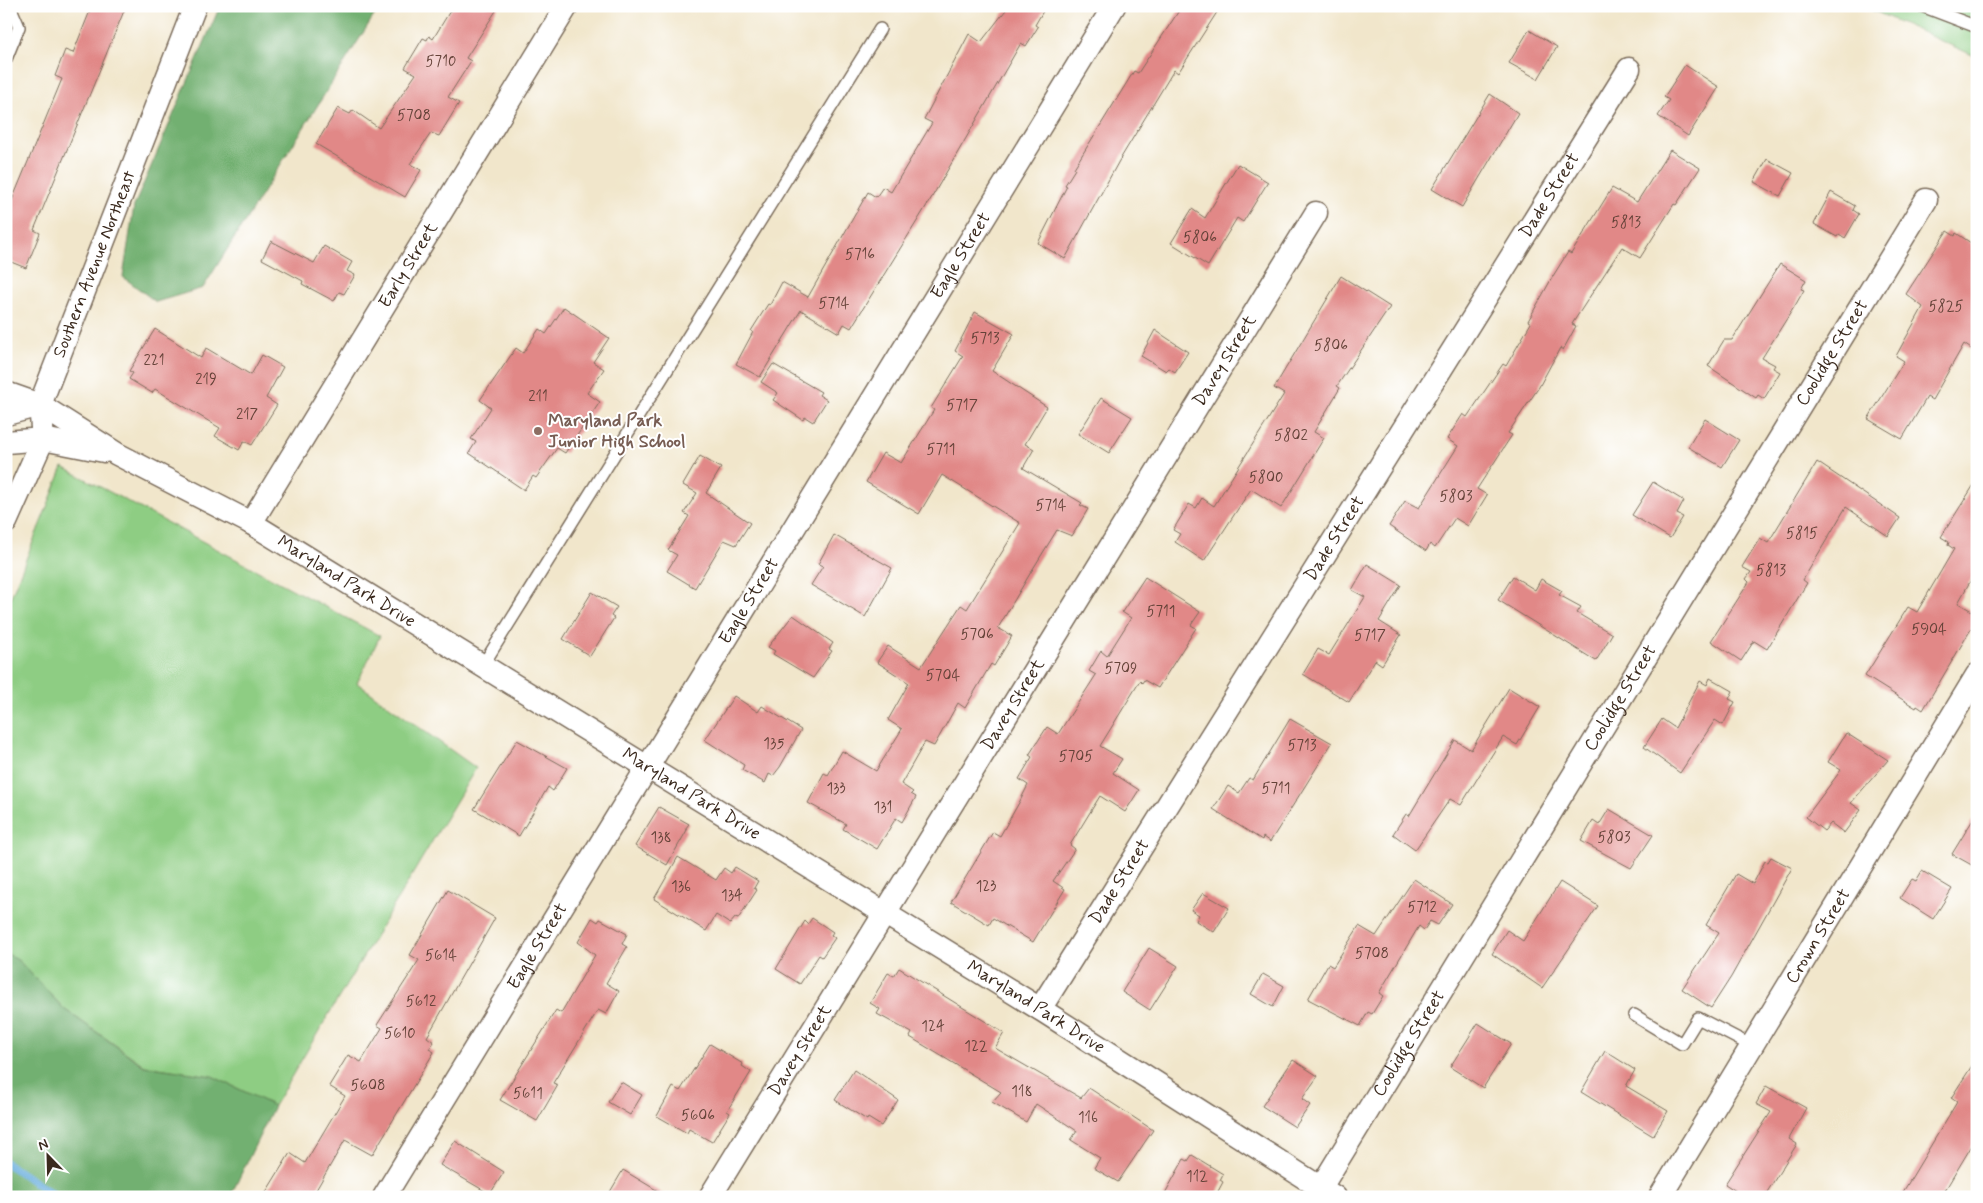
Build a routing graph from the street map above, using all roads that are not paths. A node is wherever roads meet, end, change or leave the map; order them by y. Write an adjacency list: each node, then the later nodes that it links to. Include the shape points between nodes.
1 (10, 6): 8 (lane, via 19,27)
2 (195, 6): 13 (street, Southern Avenue Northeast)
3 (567, 6): 19 (street, Early Street)
4 (1114, 6): 22 (street, Eagle Street)
5 (1922, 6): 6 (lane)
6 (1977, 27)
7 (880, 29): 20 (lane)
8 (6, 59)
9 (1629, 69): 24 (street, Dade Street)
10 (1926, 200): 27 (street, Coolidge Street)
11 (1316, 212): 23 (street, Davey Street)
12 (6, 393): 13 (street, Maryland Park Drive)
13 (40, 405): 14 (street); 15 (street, Southern Avenue Northeast); 17 (street, Maryland Park Drive)
14 (6, 414)
15 (43, 439): 16 (street); 17 (street); 18 (street, Southern Avenue Northeast)
16 (6, 442)
17 (117, 454): 19 (street, Maryland Park Drive)
18 (6, 522)
19 (251, 523): 20 (street, Maryland Park Drive)
20 (483, 665): 22 (street, Maryland Park Drive)
21 (1977, 675): 26 (street, Crown Street)
22 (648, 766): 23 (street, Maryland Park Drive); 28 (street, Eagle Street)
23 (885, 914): 24 (street, Maryland Park Drive); 29 (street, Davey Street)
24 (1040, 1009): 27 (street, Maryland Park Drive)
25 (1634, 1015): 26 (lane, via 1682,1044 1698,1018)
26 (1752, 1046): 30 (street, Crown Street)
27 (1323, 1194)
28 (384, 1197)
29 (710, 1197)
30 (1660, 1197)

